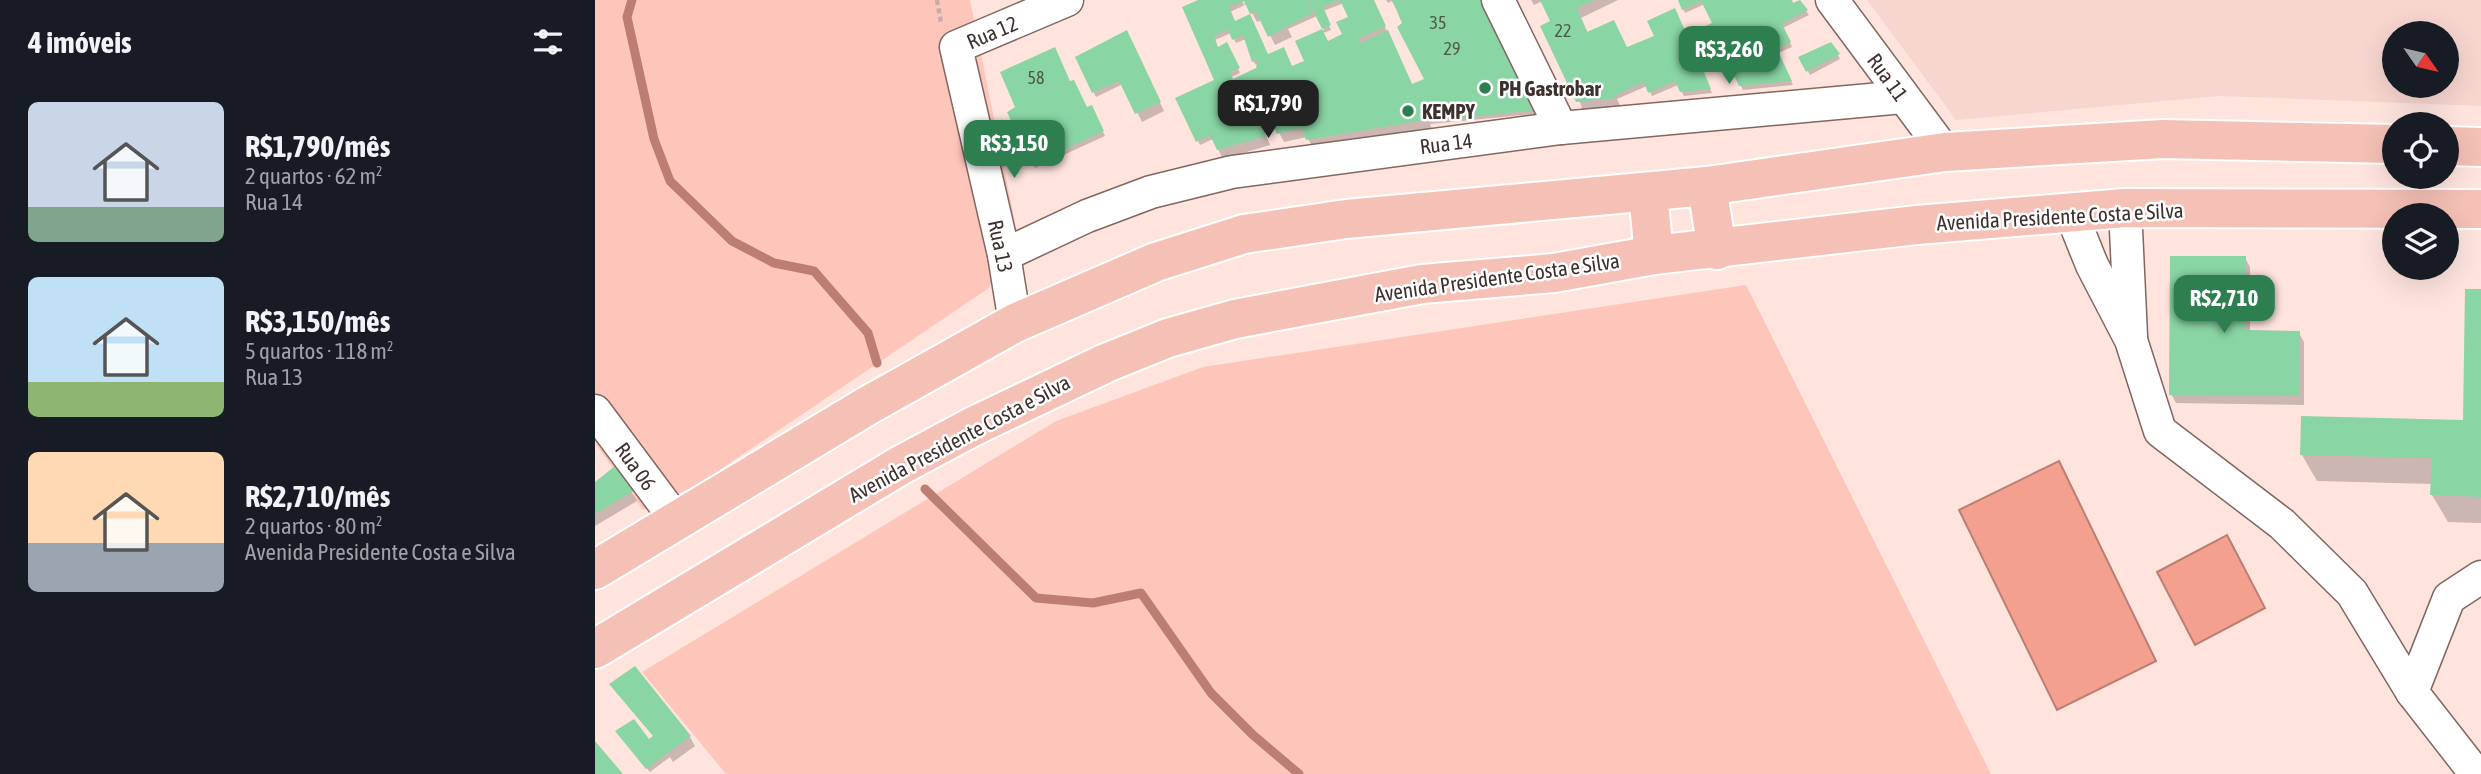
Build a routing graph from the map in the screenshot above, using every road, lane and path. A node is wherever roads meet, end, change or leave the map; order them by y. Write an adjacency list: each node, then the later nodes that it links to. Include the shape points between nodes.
1 (1067, 0): 4 (street, Rua 12)
2 (1498, 0): 6 (street)
3 (1832, 0): 5 (street, Rua 11)
4 (956, 47): 17 (street, Rua 13)
5 (1903, 97): 6 (street, Rua 14); 10 (street, Rua 11)
6 (1561, 128): 17 (street, Rua 14, via 1232,172 1151,192)
7 (2382, 144): 10 (main road, via 2163,139)
8 (2459, 146): 9 (main road)
9 (2481, 147)
10 (1945, 152): 11 (main road)
11 (1707, 187): 12 (main road); 16 (main road)
12 (1648, 193): 18 (main road); 19 (main road, via 1359,218 1244,234 1156,262)
13 (2125, 208): 14 (main road, Avenida Presidente Costa e Silva); 15 (main road, Avenida Presidente Costa e Silva); 20 (street)
14 (2481, 209)
15 (2071, 213): 16 (main road, Avenida Presidente Costa e Silva, via 1837,232); 20 (street)
16 (1717, 250): 18 (main road, Avenida Presidente Costa e Silva)
17 (1005, 255): 19 (street, Rua 13)
18 (1654, 255): 25 (main road, Avenida Presidente Costa e Silva, via 1555,273 1422,284 1235,319 1168,338 1015,404 901,465)
19 (1015, 323): 22 (main road)
20 (2131, 340): 26 (street, via 2160,431 2282,524 2352,593)
21 (595, 411): 22 (street, Rua 06)
22 (677, 521): 23 (main road)
23 (595, 570)
24 (2481, 577): 26 (street, via 2449,598)
25 (595, 649)
26 (2412, 692): 27 (street)
27 (2476, 774)

